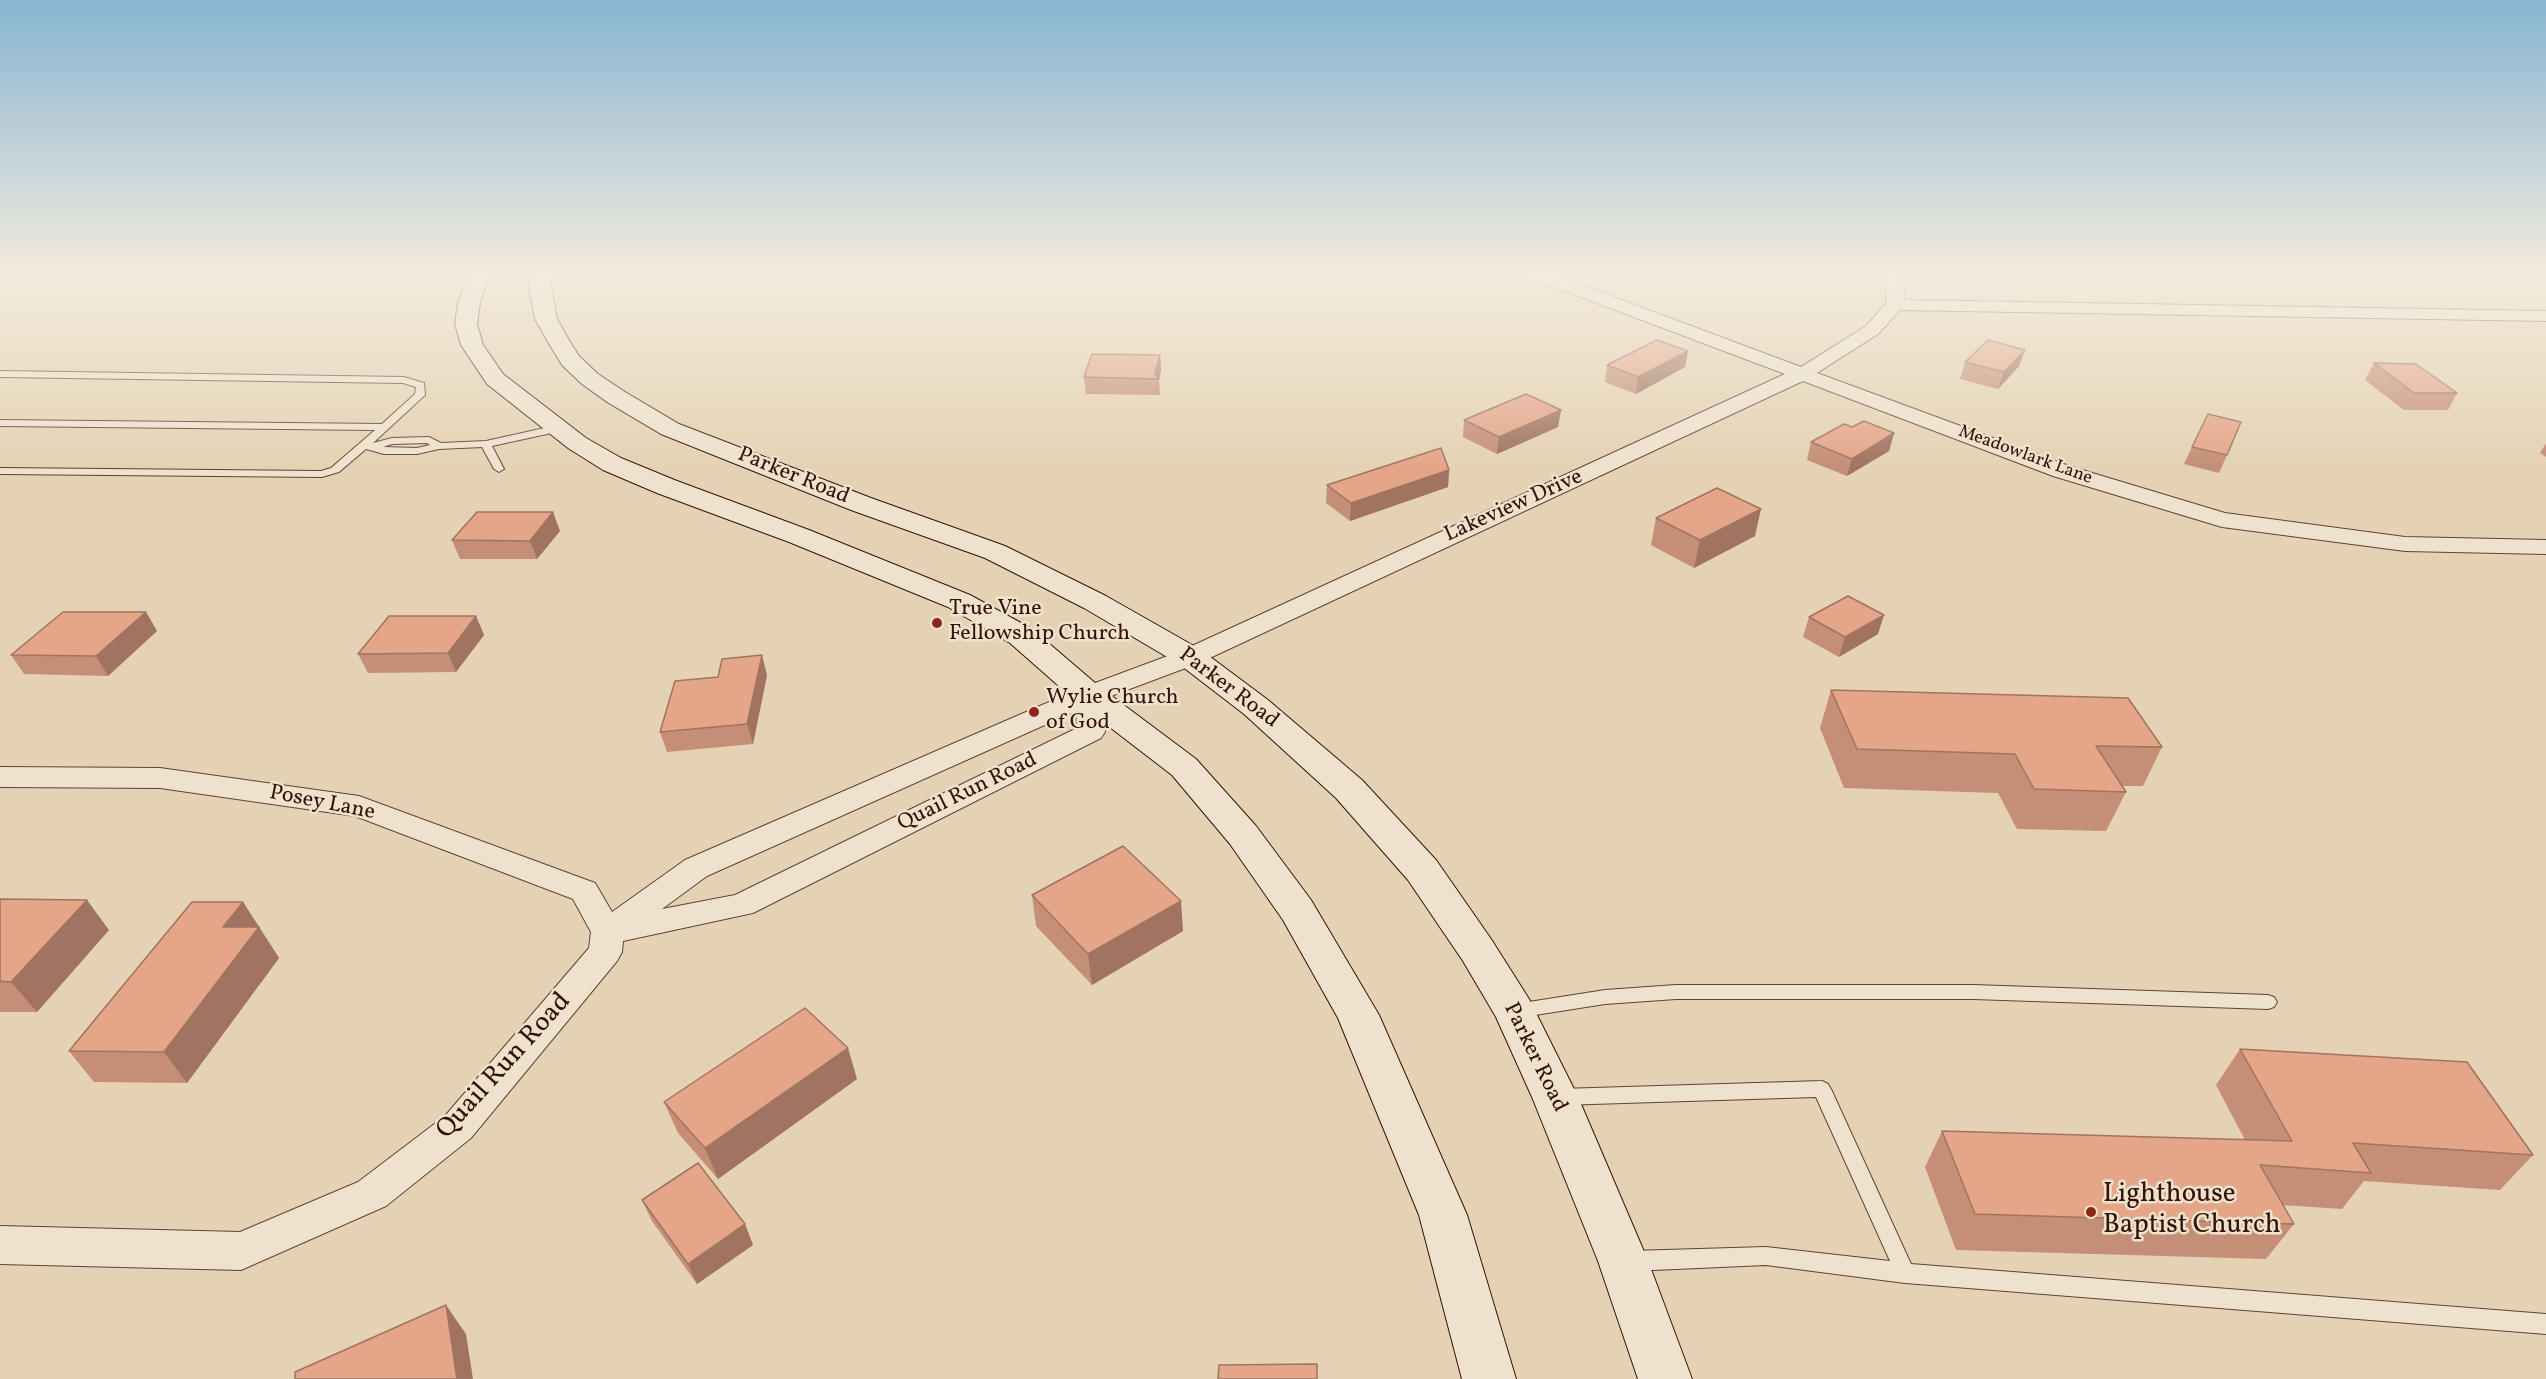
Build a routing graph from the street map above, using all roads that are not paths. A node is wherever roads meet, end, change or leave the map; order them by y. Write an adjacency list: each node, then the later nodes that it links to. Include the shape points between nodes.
1 (469, 338): 7 (main road, via 495,379)
2 (557, 338): 15 (main road, Parker Road, via 570,360 590,379 670,429 995,552 1095,602)
3 (1710, 338): 5 (street, Meadowlark Lane)
4 (1859, 338): 5 (street, Lakeview Drive)
5 (1804, 373): 14 (street, Meadowlark Lane, via 2061,471 2222,520 2405,544); 15 (street, Lakeview Drive)
6 (0, 374): 9 (lane, via 342,378 404,380 421,386 420,394)
7 (539, 413): 10 (lane, via 556,429); 16 (main road, via 612,464 959,601 1021,636)
8 (0, 423): 9 (lane)
9 (385, 427): 11 (lane)
10 (486, 444): 11 (lane, via 384,452); 12 (lane)
11 (368, 446): 13 (lane, via 335,470 322,474)
12 (499, 469)
13 (0, 471)
14 (2546, 546)
15 (1190, 657): 16 (street, Lakeview Drive); 20 (main road, Parker Road, via 1256,707 1349,789 1422,870)
16 (1089, 695): 18 (street, Quail Run Road, via 696,868); 18 (street, Quail Run Road, via 1090,732 742,905); 26 (main road, via 1184,767 1243,835 1302,919 1358,1015 1443,1215)
17 (0, 777): 18 (street, Posey Lane, via 160,778 358,806 584,891)
18 (607, 932): 22 (street, Quail Run Road, via 605,952 458,1127 372,1194 241,1251)
19 (2268, 1002): 20 (lane, via 1973,992 1676,992 1605,997)
20 (1514, 1011): 21 (main road, Parker Road)
21 (1555, 1097): 23 (main road, Parker Road); 24 (lane, via 1822,1089)
22 (0, 1245)
23 (1623, 1261): 24 (lane, via 1766,1256); 27 (main road, Parker Road)
24 (1905, 1273): 25 (lane)
25 (2546, 1324)
26 (1489, 1379)
27 (1665, 1379)

